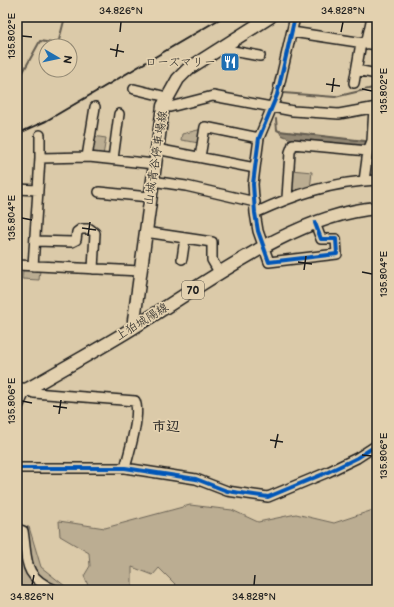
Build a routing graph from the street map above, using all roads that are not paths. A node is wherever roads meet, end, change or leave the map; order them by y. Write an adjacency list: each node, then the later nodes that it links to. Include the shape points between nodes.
1 (270, 17): 7 (main road, 山城青谷停車場線)
2 (296, 17): 4 (street)
3 (372, 17): 5 (street)
4 (292, 32): 5 (street); 15 (street)
5 (363, 43): 6 (street); 9 (street)
6 (377, 45)
7 (223, 47): 8 (street); 13 (main road, 山城青谷停車場線, via 188,69 178,79)
8 (260, 56)
9 (356, 70): 10 (street); 11 (street)
10 (377, 74)
11 (354, 83)
12 (134, 89): 13 (street)
13 (165, 101): 15 (street, via 170,107 213,96); 21 (main road, 山城青谷停車場線)
14 (95, 107): 23 (street)
15 (272, 108): 16 (street, via 338,114); 19 (street)
16 (376, 108): 20 (street)
17 (119, 114): 26 (street)
18 (40, 135): 25 (street)
19 (260, 138): 24 (street, via 205,128); 28 (street)
20 (375, 140): 22 (street)
21 (156, 149): 24 (street); 27 (main road, 山城青谷停車場線)
22 (368, 151): 31 (street); 36 (street, via 293,144 290,152)
23 (87, 157): 25 (street); 26 (street)
24 (200, 157): 28 (street)
25 (40, 158): 33 (street)
26 (113, 159): 27 (street)
27 (154, 164): 30 (main road, 山城青谷停車場線)
28 (255, 168): 37 (street)
29 (377, 180): 31 (street)
30 (152, 181): 35 (main road, 山城青谷停車場線); 37 (street)
31 (364, 181): 36 (street, via 326,186)
32 (17, 190): 33 (street)
33 (38, 190): 43 (street)
34 (99, 192): 35 (street)
35 (150, 197): 41 (main road, 山城青谷停車場線)
36 (287, 198): 39 (street)
37 (254, 202): 39 (street)
38 (377, 208): 40 (main road, 上狛城陽線 / 70)
39 (255, 213): 44 (street)
40 (315, 223): 44 (main road, 上狛城陽線 / 70); 44 (street, via 320,239 336,239 337,254 269,262)
41 (145, 232): 42 (street); 49 (main road, 山城青谷停車場線)
42 (185, 238): 45 (street); 50 (street, via 212,242 212,260)
43 (35, 241): 47 (street); 48 (street, via 72,242 76,240 77,232 81,228 90,229 95,233)
44 (264, 248): 50 (main road, 上狛城陽線 / 70)
45 (182, 260)
46 (17, 265): 47 (street)
47 (33, 266): 48 (street)
48 (93, 269): 49 (street)
49 (140, 272): 51 (main road, 山城青谷停車場線, via 134,320)
50 (219, 272): 51 (main road, 上狛城陽線 / 70)
51 (136, 326): 52 (main road, 上狛城陽線 / 70)
52 (22, 389): 53 (street); 56 (street, via 34,393 135,401 137,416)
53 (17, 409)
54 (377, 445): 56 (street, via 328,472 268,497 227,491 196,479)
55 (17, 468): 56 (street)
56 (125, 468)
57 (17, 529): 58 (street, via 23,531 24,553 36,579)
58 (55, 590)

